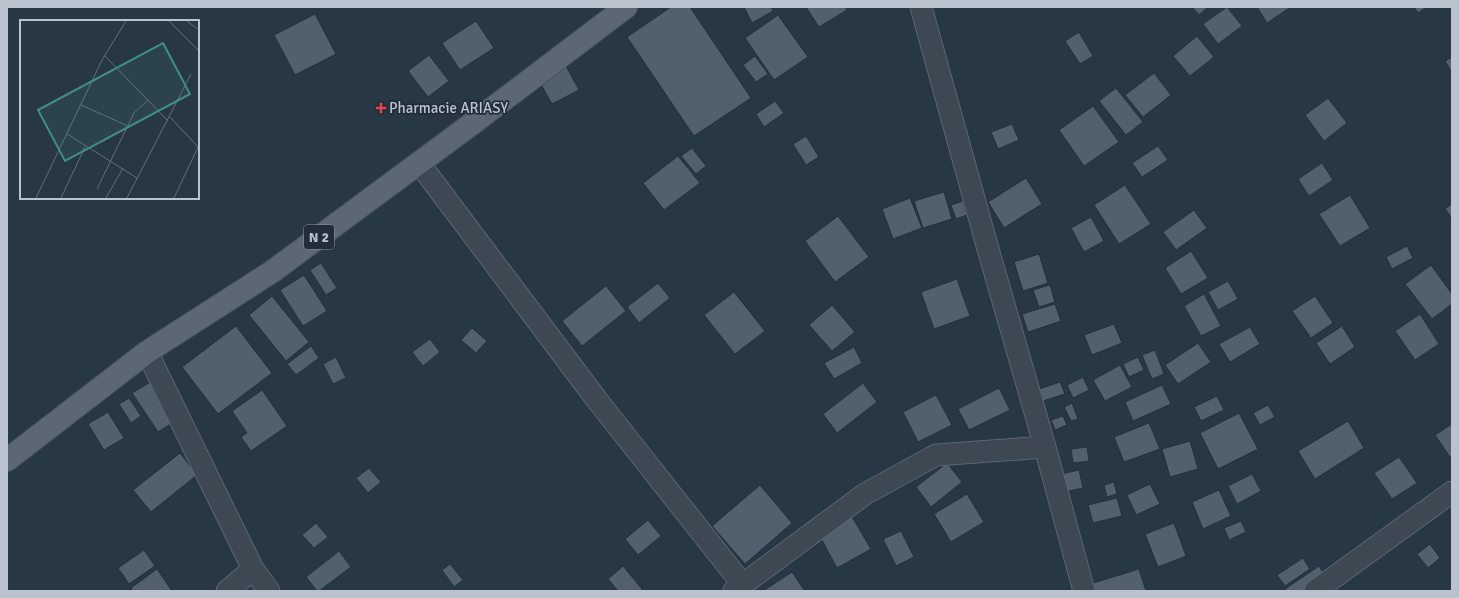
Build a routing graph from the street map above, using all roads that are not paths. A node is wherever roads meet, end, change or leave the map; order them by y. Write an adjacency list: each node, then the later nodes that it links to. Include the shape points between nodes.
1 (626, 7): 3 (main road, N 2)
2 (921, 7): 5 (street)
3 (419, 163): 4 (main road, N 2, via 273,271); 9 (street)
4 (147, 352): 6 (main road, N 2); 8 (street)
5 (1045, 447): 9 (street, via 936,455 865,494); 12 (street)
6 (7, 460)
7 (1452, 492): 13 (street)
8 (253, 569): 10 (street); 11 (street)
9 (739, 588)
10 (227, 591)
11 (269, 591)
12 (1084, 591)
13 (1315, 591)

